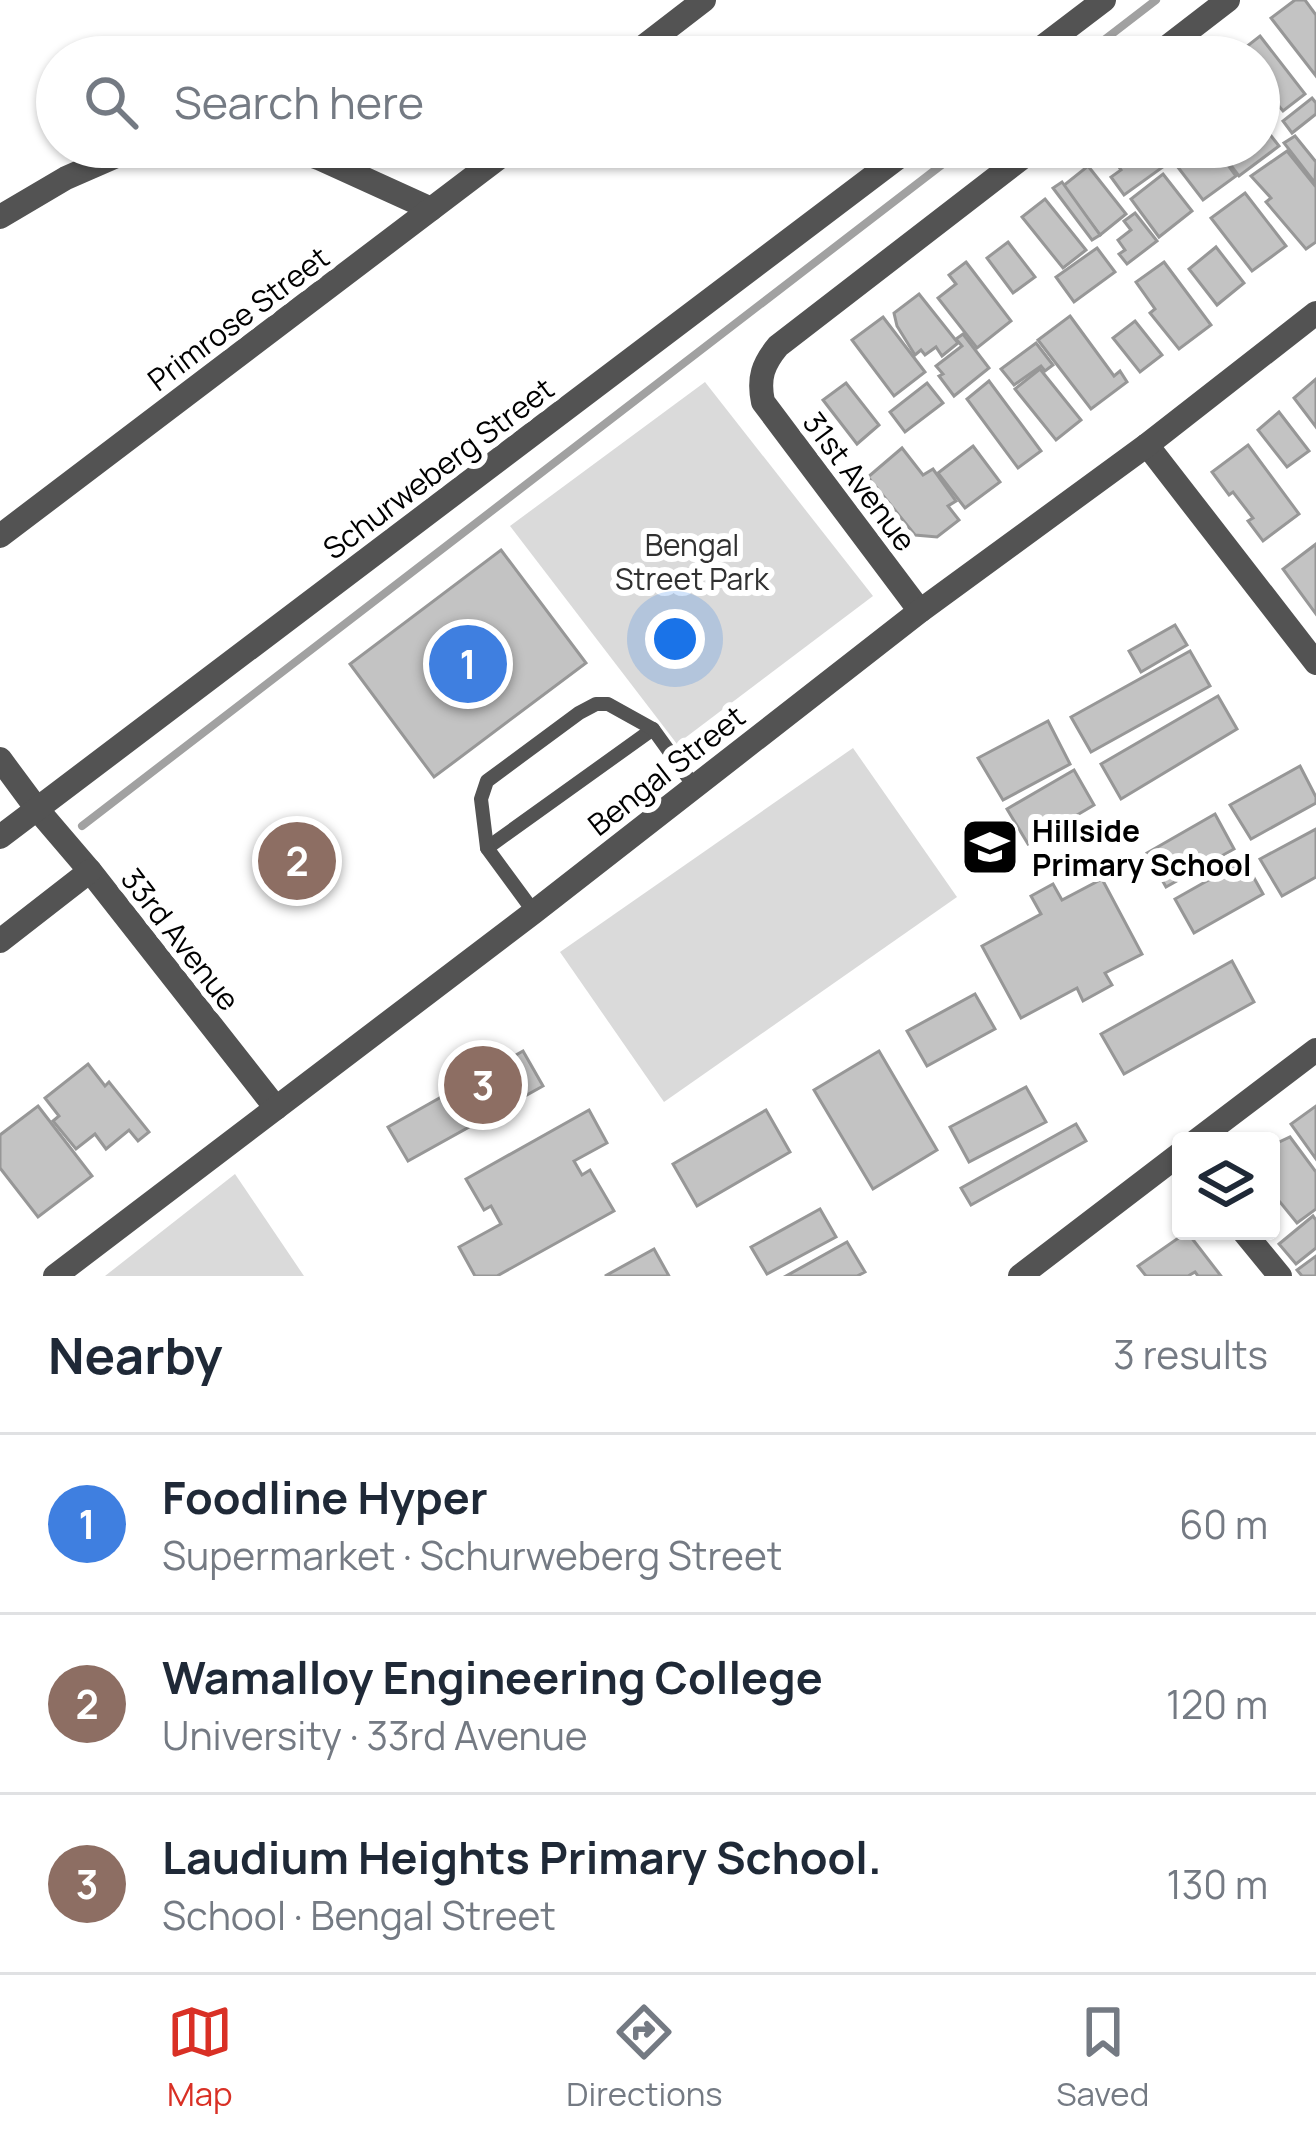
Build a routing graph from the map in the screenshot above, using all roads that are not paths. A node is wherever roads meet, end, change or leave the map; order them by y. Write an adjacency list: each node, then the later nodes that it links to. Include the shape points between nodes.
1 (1104, 0): 5 (street)
2 (1228, 0): 6 (street)
3 (702, 1): 4 (street)
4 (657, 36)
5 (1057, 36)
6 (1181, 36)
7 (89, 168): 13 (street)
8 (341, 168): 12 (street)
9 (485, 168): 12 (street, Primrose Street)
10 (884, 168): 22 (street, Schurweberg Street)
11 (1009, 168): 17 (street, 31st Avenue, via 778,346 759,383 763,402)
12 (431, 209): 16 (street, Primrose Street)
13 (0, 217)
14 (1316, 313): 15 (street, Bengal Street)
15 (1147, 445): 17 (street, Bengal Street); 18 (street)
16 (0, 536)
17 (920, 611): 21 (street, Bengal Street)
18 (1316, 663)
19 (653, 729): 21 (lane); 24 (lane); 24 (lane, via 608,704 578,713 487,781)
20 (0, 758): 22 (street, 33rd Avenue)
21 (694, 786): 26 (street, Bengal Street)
22 (37, 809): 23 (street, Schurweberg Street); 25 (street, 33rd Avenue)
23 (0, 837)
24 (487, 848): 26 (lane)
25 (90, 872): 27 (street); 29 (street, 33rd Avenue)
26 (534, 912): 29 (street, Bengal Street)
27 (0, 941)
28 (1316, 1050): 30 (street)
29 (276, 1108): 33 (street, Bengal Street)
30 (1208, 1132)
31 (1172, 1161): 34 (street)
32 (1250, 1240): 35 (street)
33 (55, 1276)
34 (1019, 1276)
35 (1280, 1276)

